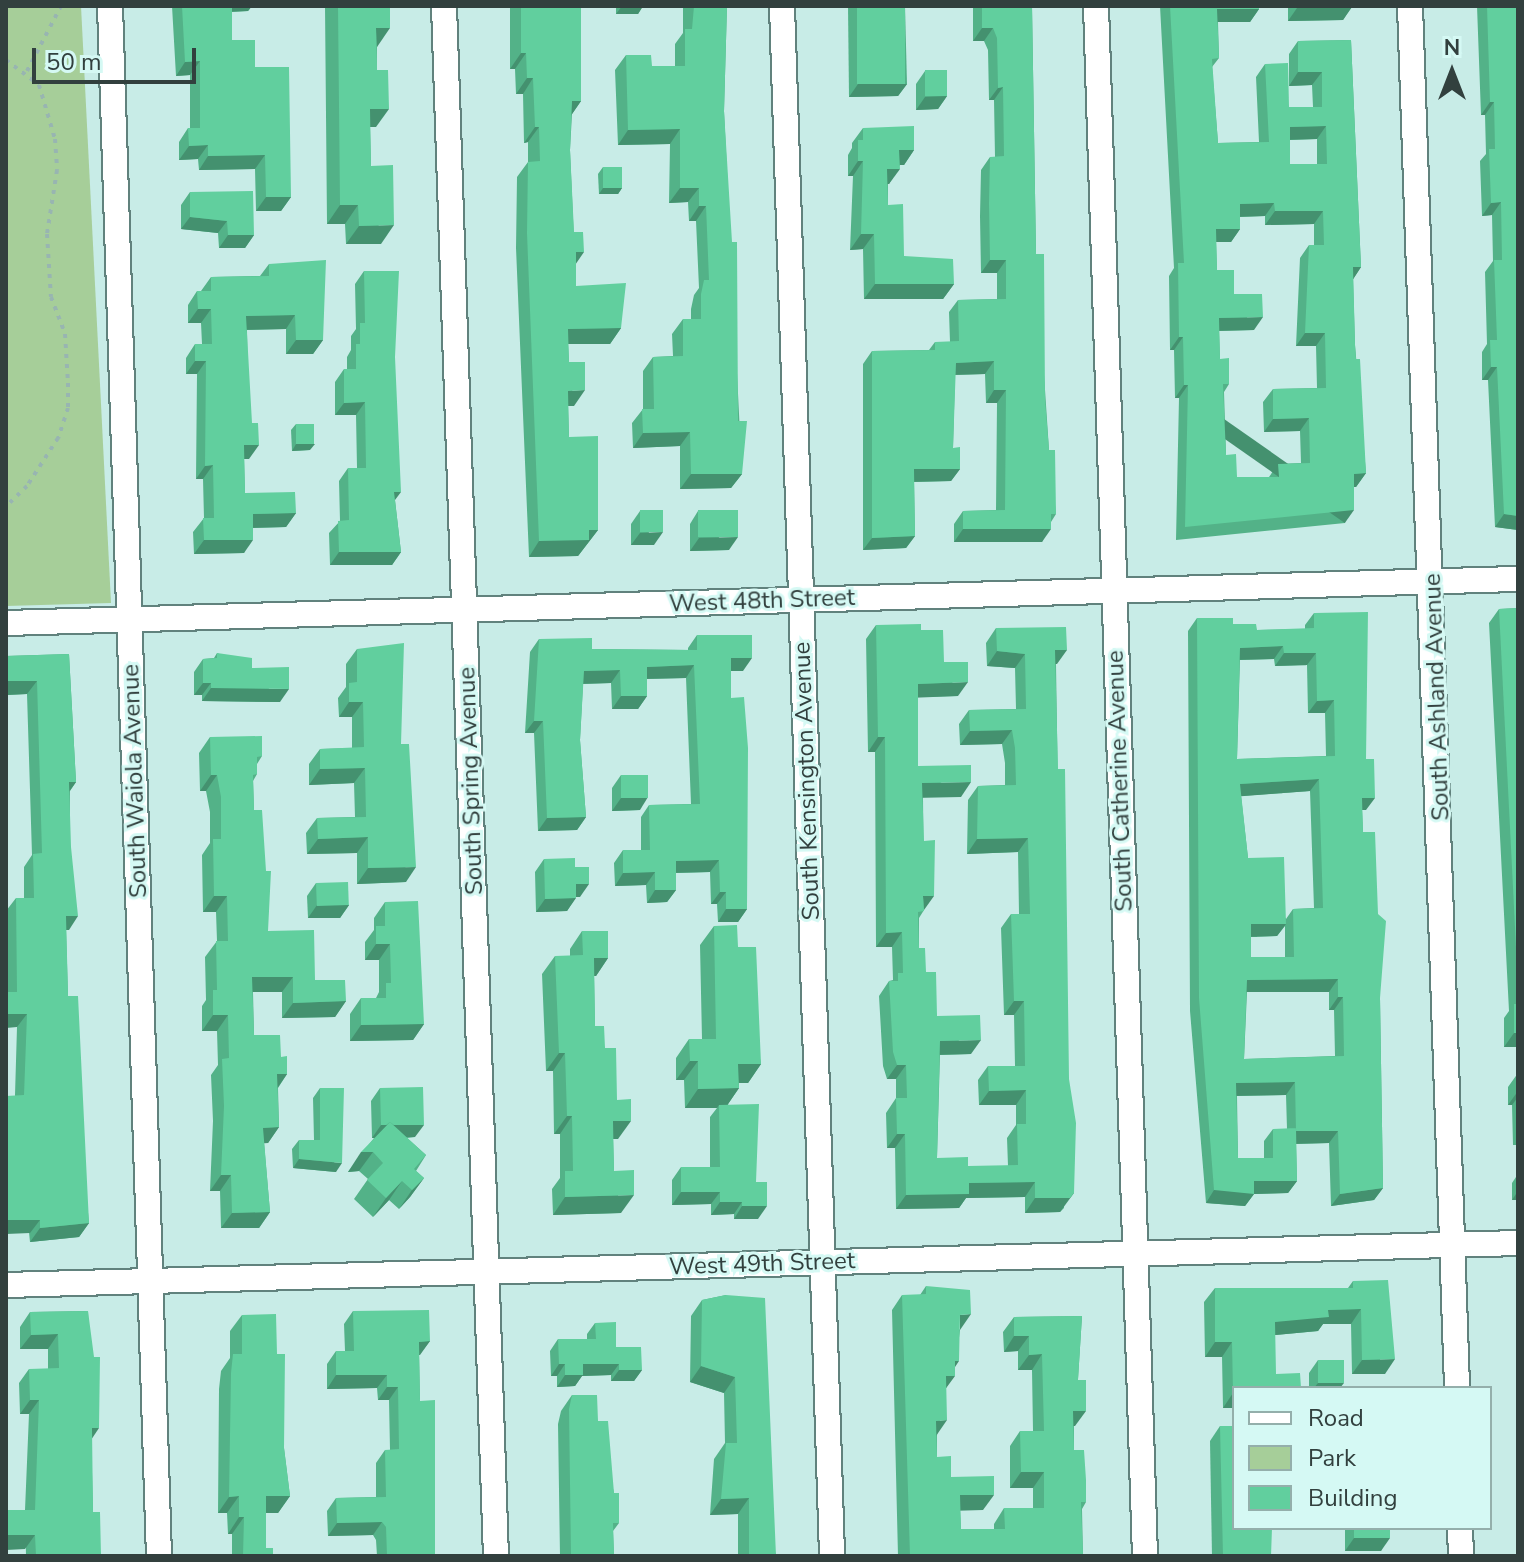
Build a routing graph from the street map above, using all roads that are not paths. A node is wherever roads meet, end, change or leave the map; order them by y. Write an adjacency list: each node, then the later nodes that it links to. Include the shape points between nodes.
1 (110, 6): 11 (street, South Waiola Avenue)
2 (444, 6): 10 (street, South Spring Avenue)
3 (782, 6): 9 (street, South Kensington Avenue)
4 (1096, 6): 8 (street, South Catherine Avenue)
5 (1410, 6): 7 (street, South Ashland Avenue)
6 (1518, 579): 7 (street, West 48th Street)
7 (1433, 581): 8 (street, West 48th Street); 14 (street, South Ashland Avenue)
8 (1114, 588): 9 (street, West 48th Street); 15 (street, South Catherine Avenue)
9 (801, 600): 10 (street, West 48th Street); 16 (street, South Kensington Avenue)
10 (466, 612): 11 (street, West 48th Street); 17 (street, South Spring Avenue)
11 (130, 620): 12 (street, West 48th Street); 18 (street, South Waiola Avenue)
12 (6, 623)
13 (1518, 1243): 14 (street, West 49th Street)
14 (1454, 1244): 15 (street, West 49th Street); 20 (street, South Ashland Avenue)
15 (1135, 1253): 16 (street, West 49th Street); 25 (street, South Catherine Avenue)
16 (822, 1262): 17 (street, West 49th Street); 24 (street, South Kensington Avenue)
17 (486, 1272): 18 (street, West 49th Street); 23 (street, South Spring Avenue)
18 (151, 1281): 19 (street, West 49th Street); 22 (street, South Waiola Avenue)
19 (6, 1285)
20 (1457, 1386)
21 (1460, 1530): 26 (street)
22 (159, 1556)
23 (496, 1556)
24 (832, 1556)
25 (1145, 1556)
26 (1461, 1556)

